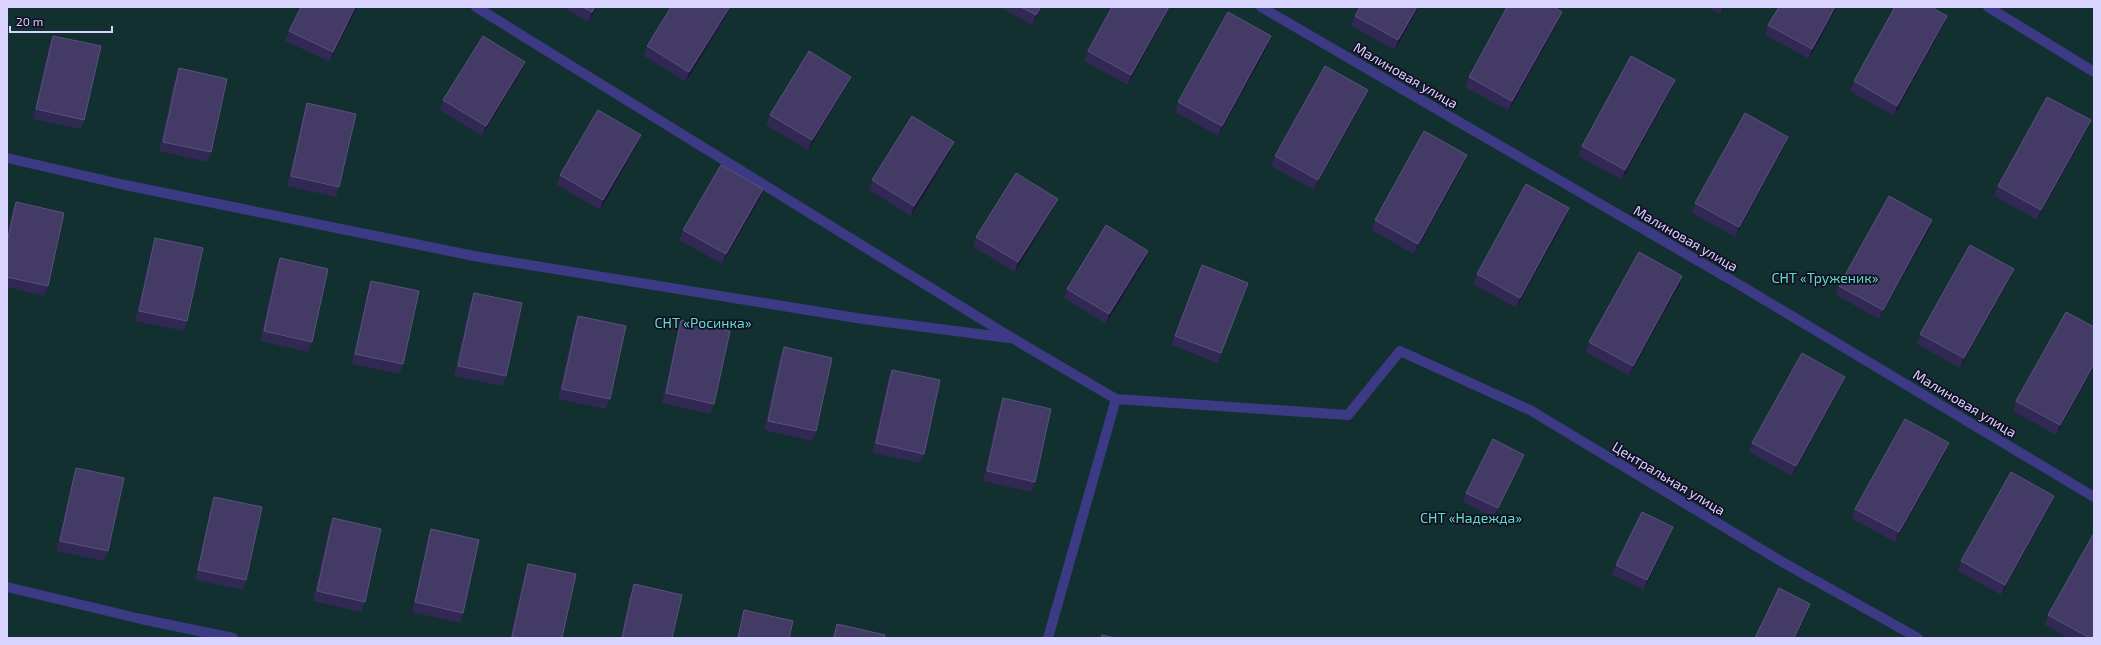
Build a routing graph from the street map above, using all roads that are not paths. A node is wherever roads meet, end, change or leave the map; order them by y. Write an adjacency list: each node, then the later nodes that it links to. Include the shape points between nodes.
1 (476, 7): 6 (street)
2 (1261, 7): 8 (street, Малиновая улица, via 1738,284)
3 (1988, 7): 4 (street)
4 (2094, 72)
5 (7, 158): 6 (street, via 125,185 474,256 863,318)
6 (1012, 338): 7 (street)
7 (1116, 399): 11 (street); 12 (street, Центральная улица, via 1348,415 1400,351 1530,410 1779,560)
8 (2094, 497)
9 (7, 587): 10 (street)
10 (233, 638)
11 (1048, 638)
12 (1918, 638)

